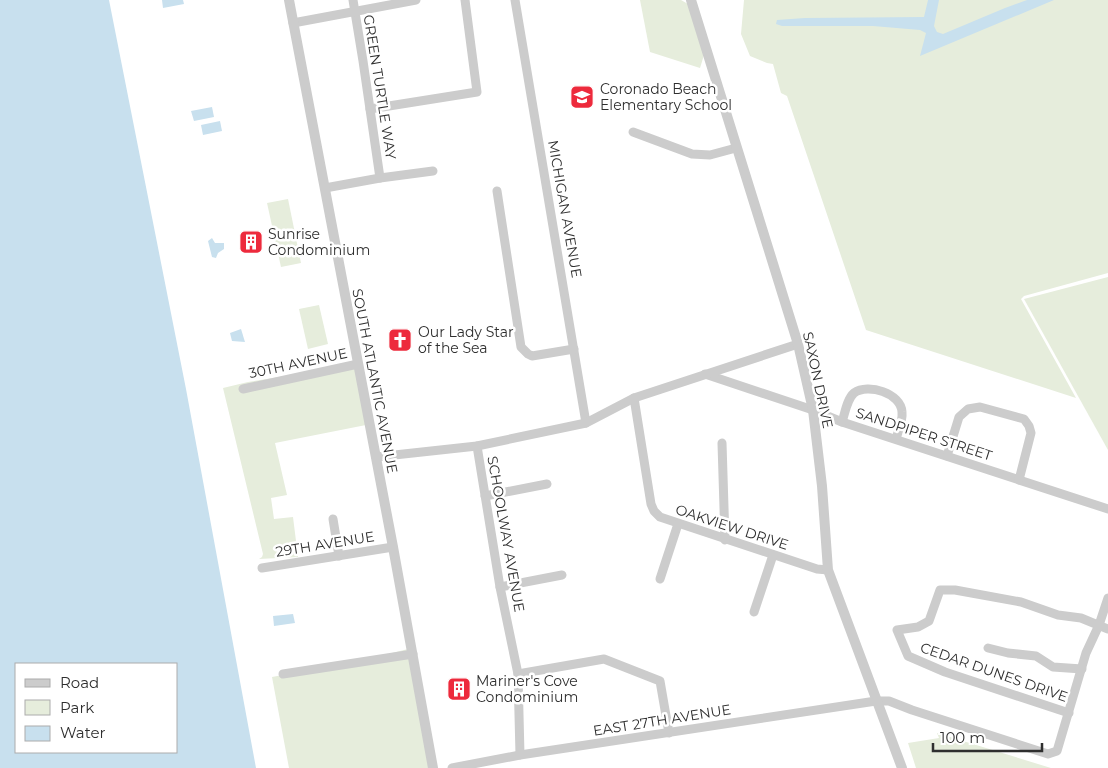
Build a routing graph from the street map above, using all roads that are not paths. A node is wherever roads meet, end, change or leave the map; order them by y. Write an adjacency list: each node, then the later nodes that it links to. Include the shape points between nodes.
1 (289, 0): 8 (street, SOUTH ATLANTIC AVENUE)
2 (353, 0): 7 (street, GREEN TURTLE WAY)
3 (416, 0): 7 (street)
4 (465, 0): 9 (street, via 477,92)
5 (516, 0): 17 (street, MICHIGAN AVENUE)
6 (691, 0): 11 (street, SAXON DRIVE)
7 (354, 12): 8 (street); 9 (street, GREEN TURTLE WAY)
8 (293, 24): 14 (street, SOUTH ATLANTIC AVENUE)
9 (370, 109): 13 (street, GREEN TURTLE WAY)
10 (633, 132): 11 (street, via 692,154 710,155)
11 (736, 148): 16 (street, SAXON DRIVE)
12 (434, 170): 13 (street)
13 (380, 178): 14 (street)
14 (325, 188): 18 (street, SOUTH ATLANTIC AVENUE)
15 (497, 191): 17 (street, via 521,347 532,356)
16 (798, 344): 19 (street, SCHOOLWAY AVENUE); 22 (street, SAXON DRIVE)
17 (574, 349): 24 (street, MICHIGAN AVENUE)
18 (358, 364): 20 (street, 30TH AVENUE); 29 (street, SOUTH ATLANTIC AVENUE)
19 (705, 374): 21 (street, SCHOOLWAY AVENUE); 22 (street, SANDPIPER STREET)
20 (243, 389)
21 (634, 398): 24 (street, SCHOOLWAY AVENUE); 35 (street, OAKVIEW DRIVE, via 651,504 660,517)
22 (813, 410): 23 (street, SANDPIPER STREET); 41 (street, SAXON DRIVE)
23 (842, 422): 25 (street, SANDPIPER STREET); 25 (street, via 850,397 856,392 867,388 892,395 901,406 902,413)
24 (586, 423): 27 (street, SCHOOLWAY AVENUE)
25 (896, 439): 28 (street, SANDPIPER STREET)
26 (722, 443): 36 (street)
27 (477, 446): 29 (street); 32 (street, SCHOOLWAY AVENUE)
28 (947, 456): 30 (street, SANDPIPER STREET); 30 (street, via 959,417 968,409 980,407 1024,419 1031,433)
29 (376, 457): 37 (street, SOUTH ATLANTIC AVENUE)
30 (1019, 480): 33 (street, SANDPIPER STREET)
31 (547, 484): 32 (street)
32 (485, 496): 44 (street, SCHOOLWAY AVENUE)
33 (1108, 509)
34 (333, 519): 39 (street)
35 (678, 524): 36 (street, OAKVIEW DRIVE); 43 (street)
36 (725, 540): 38 (street, OAKVIEW DRIVE)
37 (394, 547): 39 (street, 29TH AVENUE); 50 (street, SOUTH ATLANTIC AVENUE)
38 (773, 555): 41 (street, OAKVIEW DRIVE); 46 (street)
39 (339, 556): 40 (street, 29TH AVENUE)
40 (262, 568)
41 (828, 570): 54 (street, SAXON DRIVE)
42 (562, 575): 44 (street)
43 (660, 579)
44 (500, 587): 53 (street, SCHOOLWAY AVENUE)
45 (1108, 598): 47 (street, CEDAR DUNES DRIVE)
46 (754, 612)
47 (1099, 625): 48 (street); 51 (street, CEDAR DUNES DRIVE); 55 (street, CEDAR DUNES DRIVE, via 1021,602 940,590 929,621 918,627 897,630 908,656 945,672)
48 (1108, 630)
49 (988, 648): 51 (street, CEDAR DUNES DRIVE, via 1036,656 1053,667)
50 (413, 654): 52 (street); 58 (street, SOUTH ATLANTIC AVENUE)
51 (1082, 669): 55 (street, CEDAR DUNES DRIVE)
52 (283, 674)
53 (518, 674): 56 (street, via 604,660 660,681); 57 (street, SCHOOLWAY AVENUE)
54 (876, 701): 55 (street, CEDAR DUNES DRIVE, via 889,701 1048,754 1057,751); 56 (street, EAST 27TH AVENUE); 60 (street, SAXON DRIVE)
55 (1069, 713)
56 (669, 733): 57 (street, EAST 27TH AVENUE)
57 (520, 755): 59 (street, EAST 27TH AVENUE)
58 (433, 768)
59 (452, 768)
60 (902, 768)

